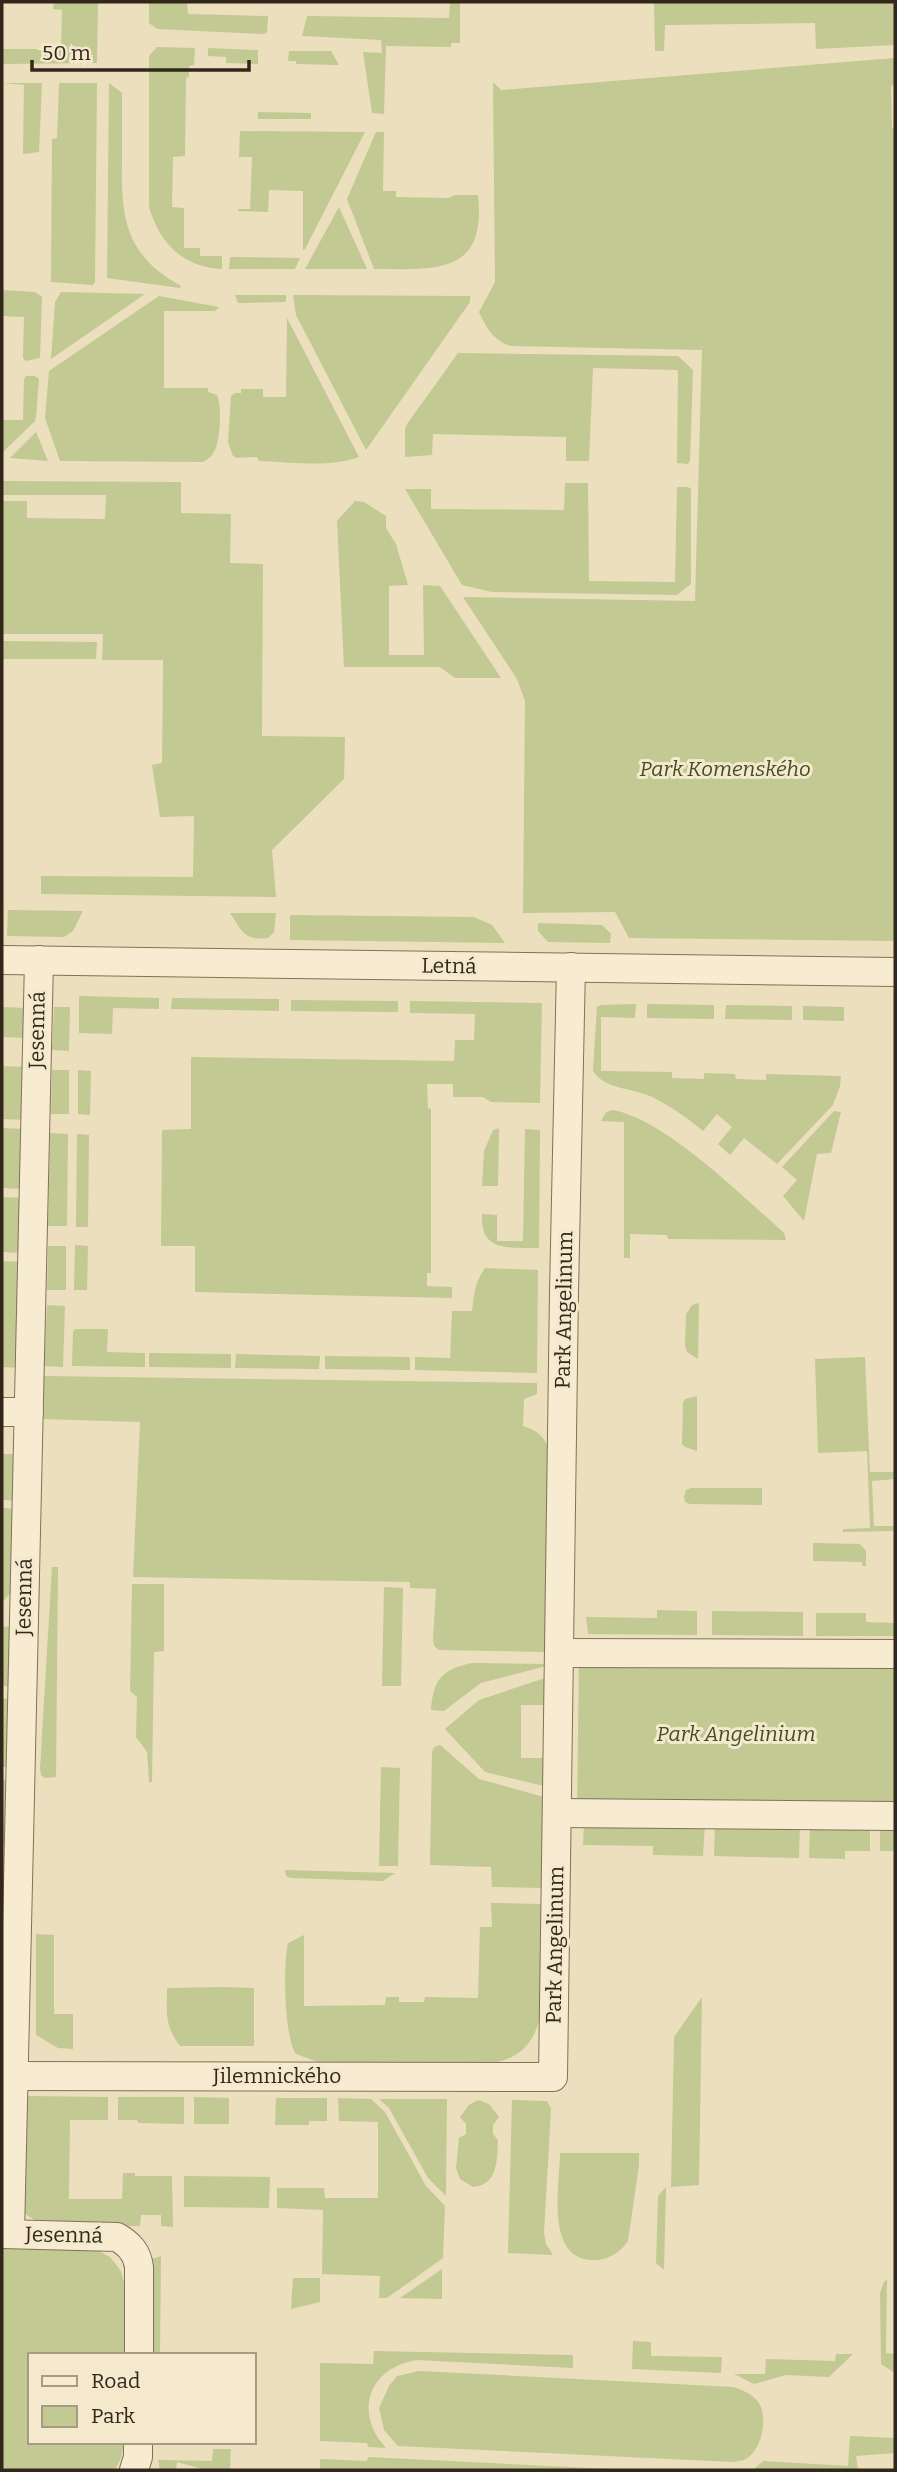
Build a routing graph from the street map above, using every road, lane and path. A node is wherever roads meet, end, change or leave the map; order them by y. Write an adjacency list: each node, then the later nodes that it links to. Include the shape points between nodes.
1 (2, 960): 2 (street, Letná)
2 (39, 960): 3 (street, Letná); 5 (street, Jesenná)
3 (571, 967): 4 (street, Letná); 6 (street, Park Angelinum)
4 (895, 972)
5 (15, 1412): 10 (street, Jesenná)
6 (559, 1653): 7 (street); 8 (street, Park Angelinum)
7 (895, 1654)
8 (557, 1813): 9 (street); 11 (street, Park Angelinum)
9 (895, 1816)
10 (8, 2076): 11 (street, Jilemnického); 12 (street, Jesenná)
11 (553, 2077)
12 (6, 2234): 13 (street, Jesenná, via 117,2237 125,2242 136,2254 139,2267)
13 (139, 2353)
14 (138, 2444): 15 (street)
15 (134, 2470)

